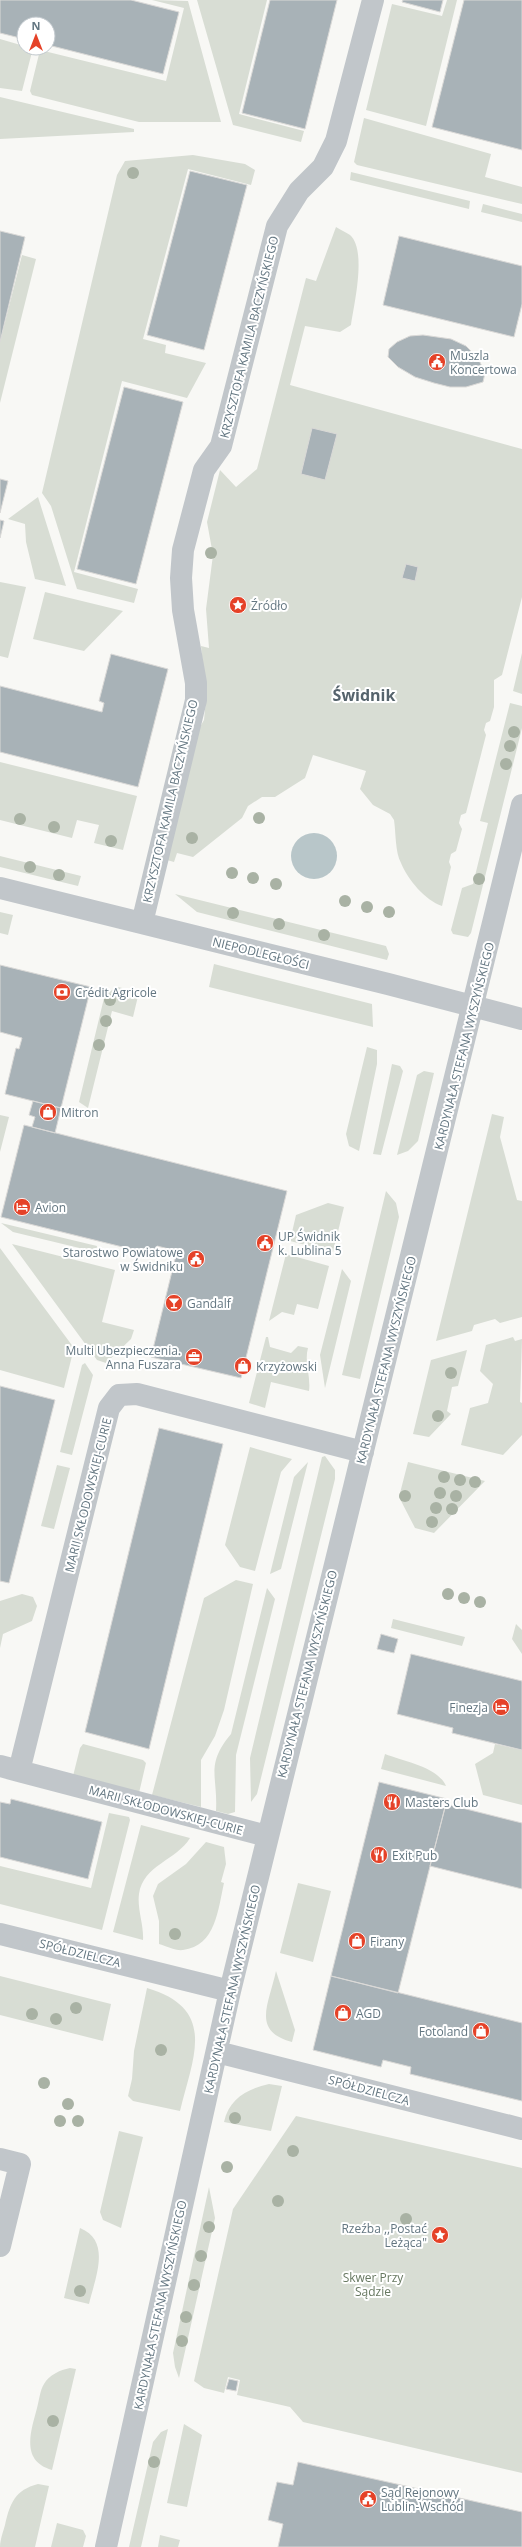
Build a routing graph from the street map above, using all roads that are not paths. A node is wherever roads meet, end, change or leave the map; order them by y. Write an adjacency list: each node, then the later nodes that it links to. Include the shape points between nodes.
1 (373, 0): 4 (street, KRZYSZTOFA KAMILA BACZYŃSKIEGO, via 336,141 323,167 299,192 277,226 221,446 204,470 183,550 183,610 196,682 196,700)
2 (522, 805): 5 (street, KARDYNAŁA STEFANA WYSZYŃSKIEGO)
3 (0, 888): 4 (street, NIEPODLEGŁOŚCI)
4 (142, 923): 5 (street, NIEPODLEGŁOŚCI)
5 (473, 1007): 6 (street, NIEPODLEGŁOŚCI); 7 (street, KARDYNAŁA STEFANA WYSZYŃSKIEGO)
6 (522, 1019)
7 (363, 1452): 8 (street, MARII SKŁODOWSKIEJ-CURIE, via 137,1394 120,1395 109,1408); 9 (street, KARDYNAŁA STEFANA WYSZYŃSKIEGO)
8 (10, 1769): 9 (street, MARII SKŁODOWSKIEJ-CURIE)
9 (267, 1836): 11 (street, KARDYNAŁA STEFANA WYSZYŃSKIEGO)
10 (0, 1934): 11 (street, SPÓŁDZIELCZA)
11 (230, 1991): 12 (street, KARDYNAŁA STEFANA WYSZYŃSKIEGO)
12 (217, 2052): 13 (street, SPÓŁDZIELCZA); 16 (street, KARDYNAŁA STEFANA WYSZYŃSKIEGO)
13 (522, 2129)
14 (0, 2159): 15 (street, via 20,2164)
15 (0, 2246)
16 (106, 2547)

